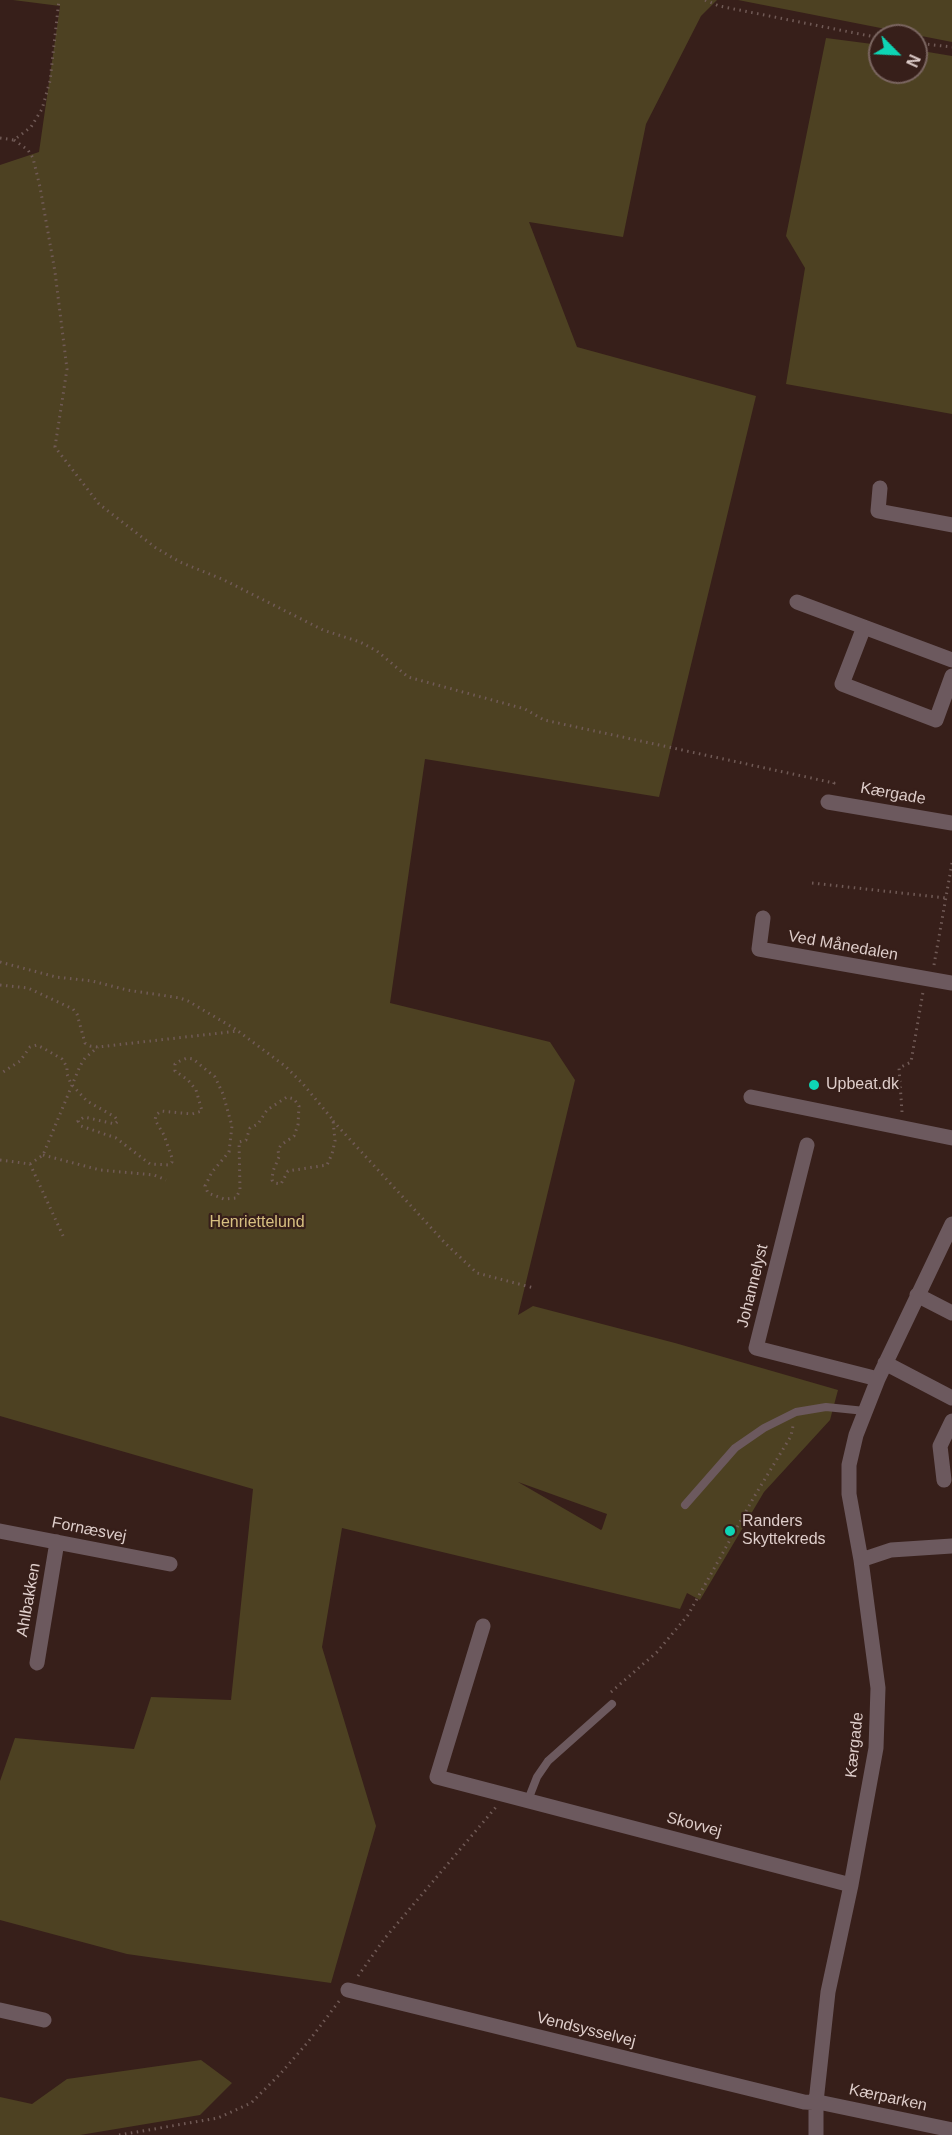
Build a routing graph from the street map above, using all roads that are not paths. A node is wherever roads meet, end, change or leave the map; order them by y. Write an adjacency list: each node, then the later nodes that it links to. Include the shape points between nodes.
1 (880, 488): 2 (street, via 878,511)
2 (952, 525)
3 (797, 602): 4 (street)
4 (864, 627): 5 (street); 6 (street, via 842,684 936,720)
5 (952, 660)
6 (952, 676)
7 (828, 802): 8 (street, Kærgade)
8 (952, 823)
9 (763, 918): 10 (street, Ved Månedalen, via 759,949)
10 (952, 983)
11 (751, 1097): 12 (street)
12 (952, 1138)
13 (807, 1145): 18 (street, Johannelyst, via 756,1348)
14 (950, 1232): 15 (street, Kærgade)
15 (917, 1295): 16 (street); 17 (street, Kærgade)
16 (952, 1313)
17 (885, 1363): 18 (street, Kærgade); 19 (street)
18 (878, 1379): 20 (street, Kærgade)
19 (952, 1398)
20 (865, 1411): 23 (lane, via 825,1407 796,1412 764,1428 735,1448); 27 (street, Kærgade, via 849,1465 849,1494)
21 (952, 1421): 22 (street, via 939,1446)
22 (944, 1480)
23 (684, 1505)
24 (0, 1531): 25 (street, Fornæsvej)
25 (57, 1542): 28 (street, Fornæsvej); 30 (street, Ahlbakken)
26 (952, 1546): 27 (street, via 891,1550)
27 (861, 1560): 33 (street, Kærgade, via 878,1706 876,1748)
28 (170, 1564)
29 (483, 1626): 32 (street, Skovvej, via 437,1777)
30 (37, 1663)
31 (612, 1704): 32 (lane, via 548,1761)
32 (528, 1800): 33 (street, Skovvej)
33 (850, 1885): 37 (street, Kærgade, via 828,1992)
34 (348, 1990): 37 (street, Vendsysselvej)
35 (0, 2010): 36 (street)
36 (44, 2020)
37 (816, 2102): 38 (street, Kærparken); 39 (street, Kærgade)
38 (952, 2130)
39 (816, 2135)

